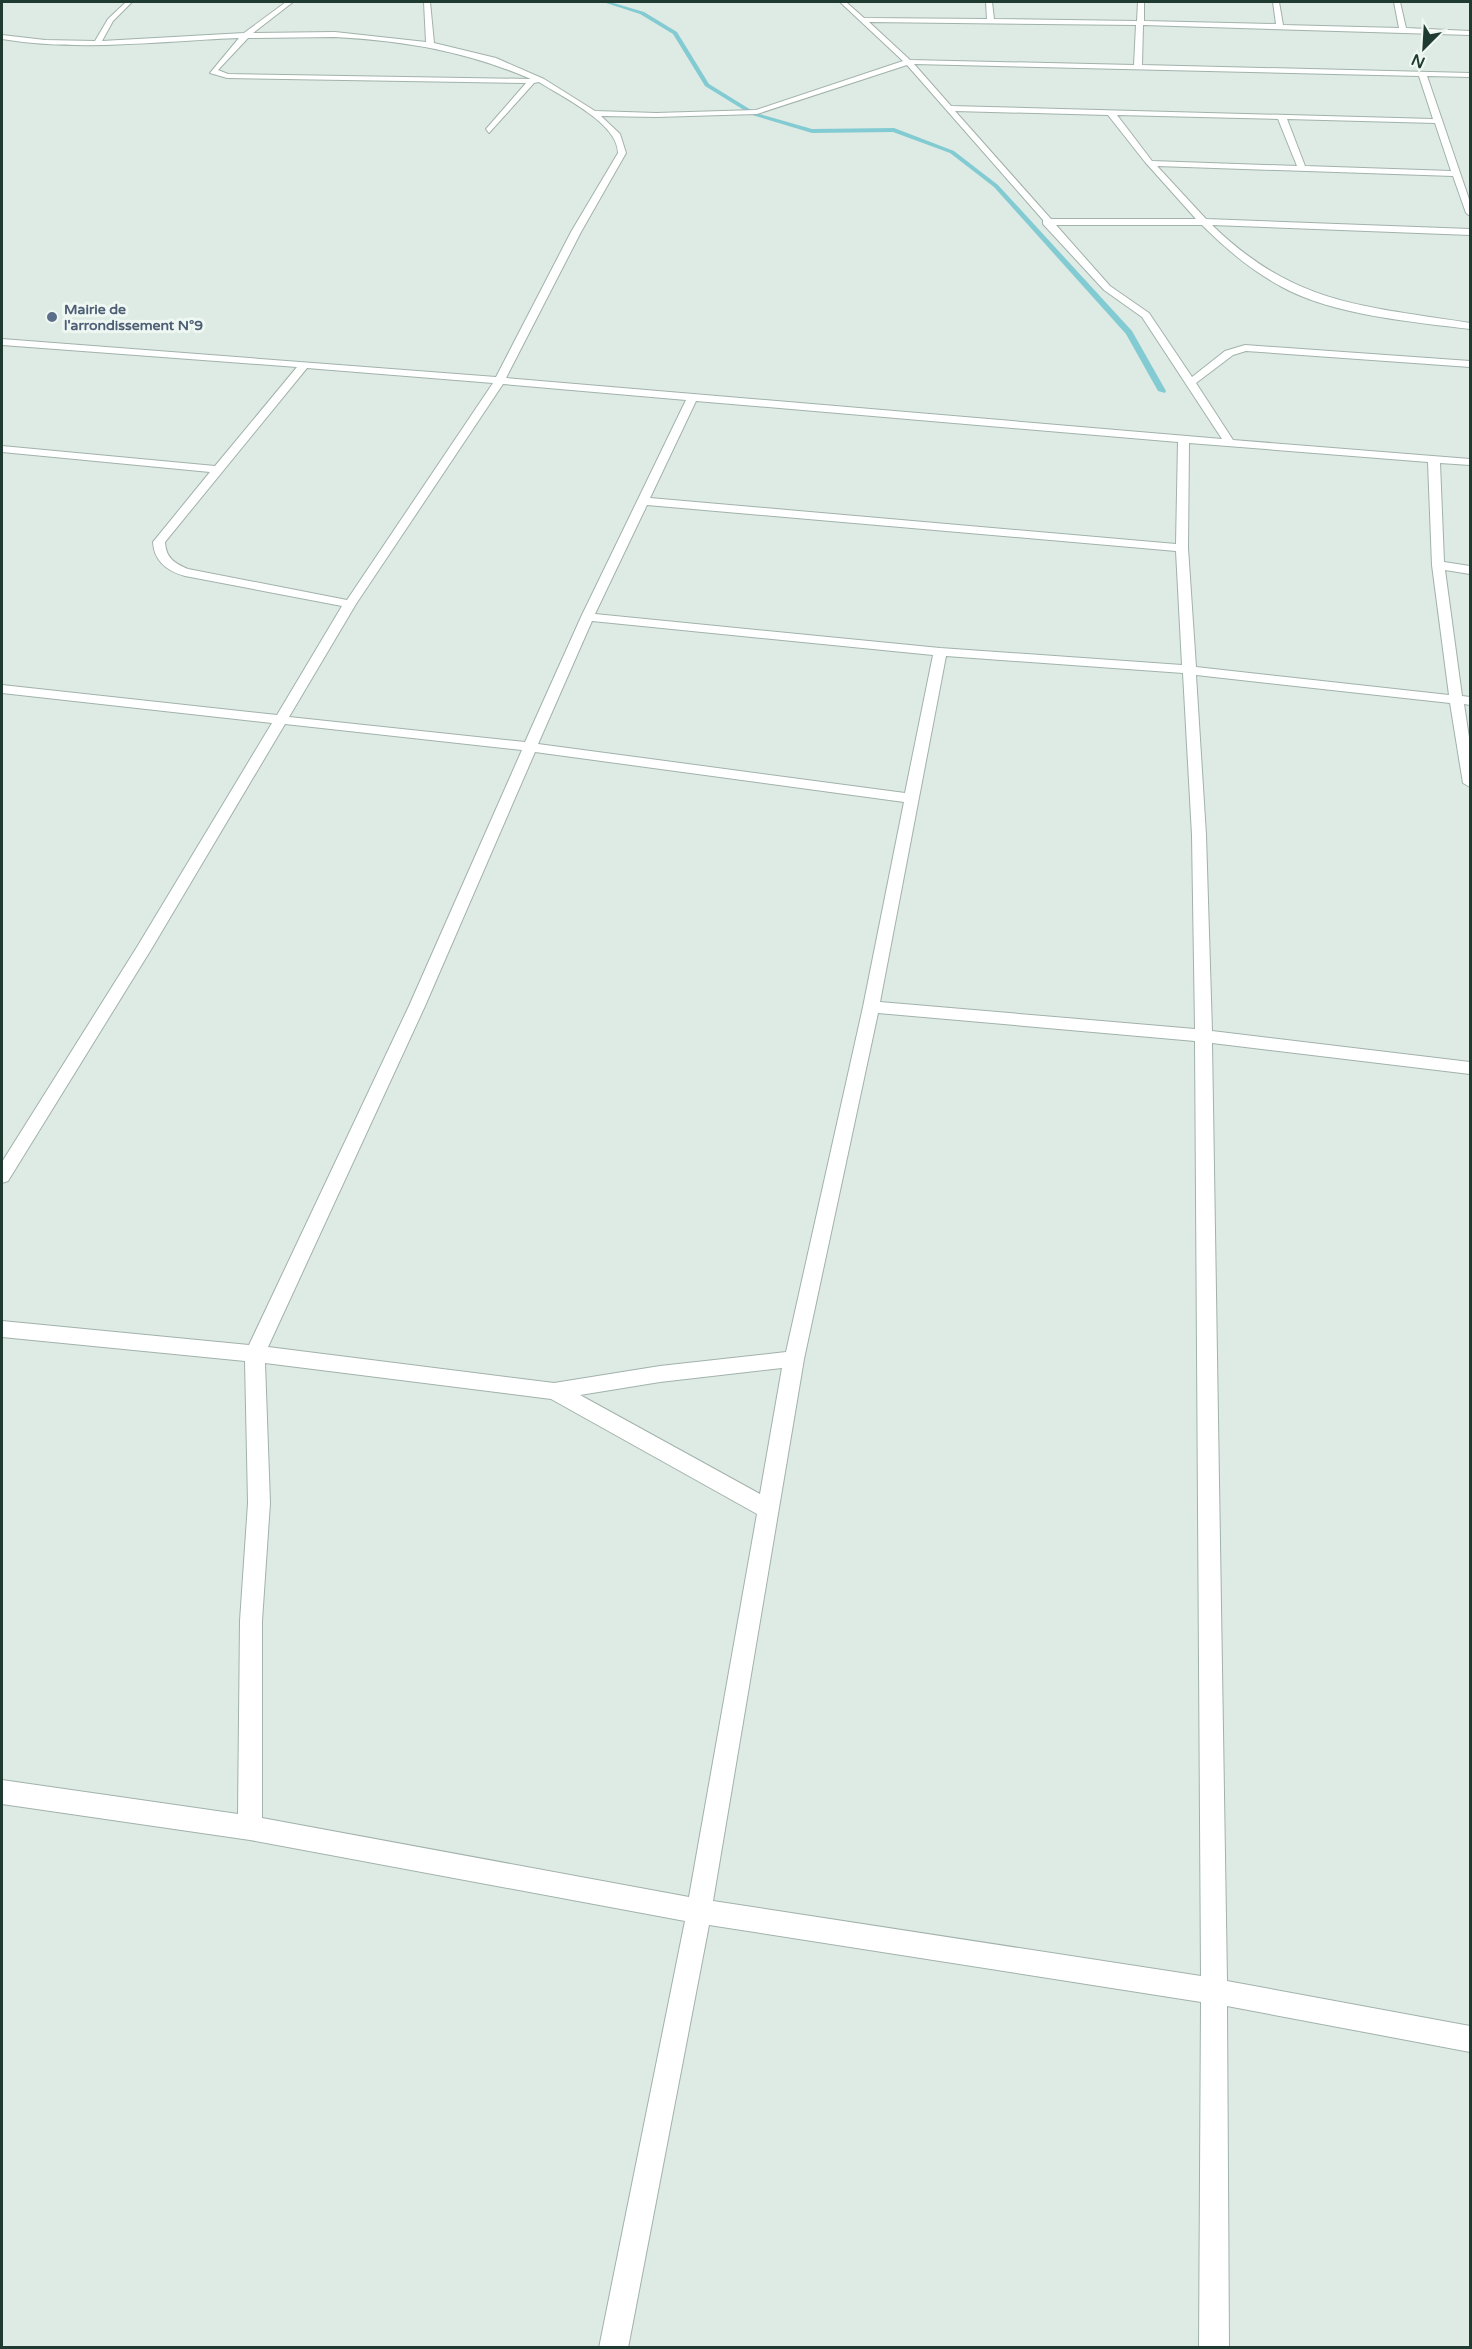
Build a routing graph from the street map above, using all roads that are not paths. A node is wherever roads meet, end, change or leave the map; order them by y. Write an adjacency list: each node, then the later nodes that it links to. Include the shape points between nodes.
1 (129, 2): 17 (street, via 110,20)
2 (290, 2): 15 (street)
3 (428, 2): 18 (street)
4 (843, 2): 9 (street)
5 (989, 2): 10 (street)
6 (1141, 2): 11 (street)
7 (1276, 2): 12 (street)
8 (1397, 2): 13 (street)
9 (861, 20): 10 (street); 19 (street)
10 (991, 20): 11 (street)
11 (1140, 23): 12 (street); 20 (street)
12 (1280, 27): 13 (street)
13 (1403, 30): 14 (street)
14 (1470, 33)
15 (246, 35): 17 (street); 18 (street, via 365,37); 23 (street, via 213,71 227,76)
16 (2, 37): 17 (street)
17 (97, 44)
18 (430, 44): 23 (street, via 505,63)
19 (908, 62): 20 (street); 24 (street); 25 (street, via 757,112)
20 (1138, 66): 21 (street)
21 (1422, 74): 22 (street); 28 (street)
22 (1470, 75)
23 (536, 81): 25 (street, via 568,95); 29 (street)
24 (946, 108): 26 (street); 34 (street)
25 (592, 113): 41 (street, via 617,136 623,145 622,153 576,232)
26 (1112, 114): 27 (street); 30 (street)
27 (1282, 118): 28 (street); 31 (street)
28 (1437, 121): 32 (street)
29 (489, 131)
30 (1150, 163): 31 (street); 35 (street)
31 (1302, 169): 32 (street)
32 (1456, 174): 33 (street)
33 (1470, 213)
34 (1046, 222): 35 (street); 42 (street, via 1107,288 1146,315)
35 (1205, 222): 36 (street); 37 (street, via 1249,260 1296,289 1388,313)
36 (1470, 232)
37 (1470, 326)
38 (2, 342): 39 (street)
39 (305, 364): 41 (street); 49 (street)
40 (1470, 364): 42 (street, via 1245,348 1229,353)
41 (500, 380): 43 (street); 54 (street)
42 (1191, 382): 45 (street)
43 (693, 396): 44 (street); 50 (street)
44 (1184, 440): 45 (street); 51 (street)
45 (1230, 443): 47 (street)
46 (2, 449): 49 (street)
47 (1434, 459): 48 (street); 52 (street)
48 (1470, 462)
49 (220, 470): 54 (street, via 159,542 163,560 185,572)
50 (644, 501): 51 (street); 55 (street)
51 (1182, 548): 57 (street)
52 (1438, 565): 53 (street); 59 (street)
53 (1470, 570)
54 (350, 604): 61 (street)
55 (587, 617): 56 (street); 62 (street)
56 (940, 652): 57 (street); 64 (street)
57 (1191, 670): 59 (street); 66 (street)
58 (2, 689): 61 (street)
59 (1456, 699): 60 (street); 63 (street)
60 (1470, 701)
61 (281, 720): 62 (street); 68 (street)
62 (529, 747): 64 (street); 70 (street, via 417,1006)
63 (1470, 783)
64 (910, 798): 65 (street)
65 (871, 1007): 66 (street); 71 (street)
66 (1204, 1036): 67 (street); 77 (street)
67 (1470, 1068)
68 (2, 1176)
69 (2, 1329): 70 (street)
70 (255, 1354): 72 (street); 75 (street, via 259,1503 251,1622)
71 (794, 1359): 72 (street); 73 (street)
72 (554, 1391): 73 (street)
73 (768, 1509): 76 (street)
74 (2, 1792): 75 (street)
75 (250, 1828): 76 (street)
76 (699, 1911): 77 (street); 79 (street)
77 (1214, 1991): 78 (street); 80 (street)
78 (1470, 2039)
79 (613, 2348)
80 (1214, 2348)

